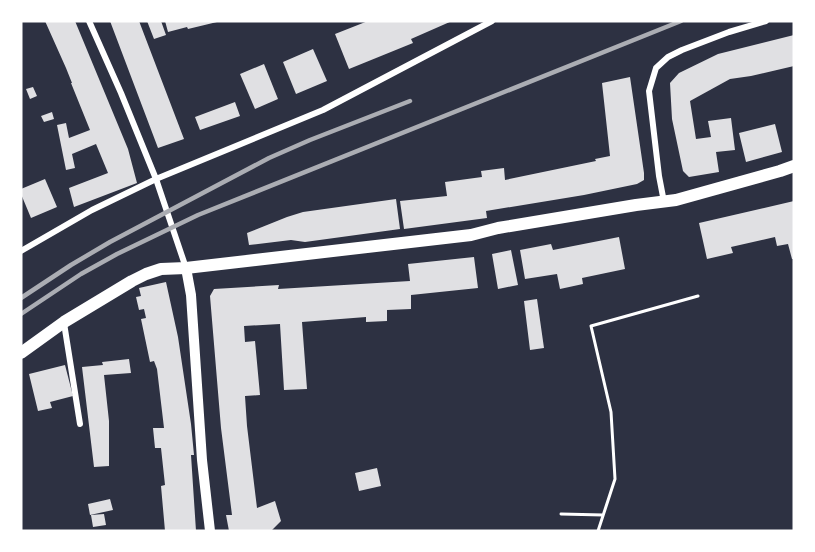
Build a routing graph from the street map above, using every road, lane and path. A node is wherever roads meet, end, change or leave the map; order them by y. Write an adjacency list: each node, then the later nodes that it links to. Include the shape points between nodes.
1 (89, 21): 5 (street)
2 (492, 21): 5 (street, via 323,110)
3 (766, 21): 6 (street, via 682,50 656,68 649,91)
4 (794, 166): 6 (main road)
5 (156, 179): 7 (street); 8 (street)
6 (664, 202): 8 (main road, via 471,235)
7 (21, 251)
8 (186, 268): 10 (main road, via 146,273); 15 (street)
9 (698, 296): 14 (path, via 591,326 611,412 615,479)
10 (64, 322): 11 (main road); 12 (street)
11 (21, 353)
12 (80, 424)
13 (561, 514): 14 (path)
14 (603, 515): 16 (path)
15 (210, 531)
16 (598, 531)

